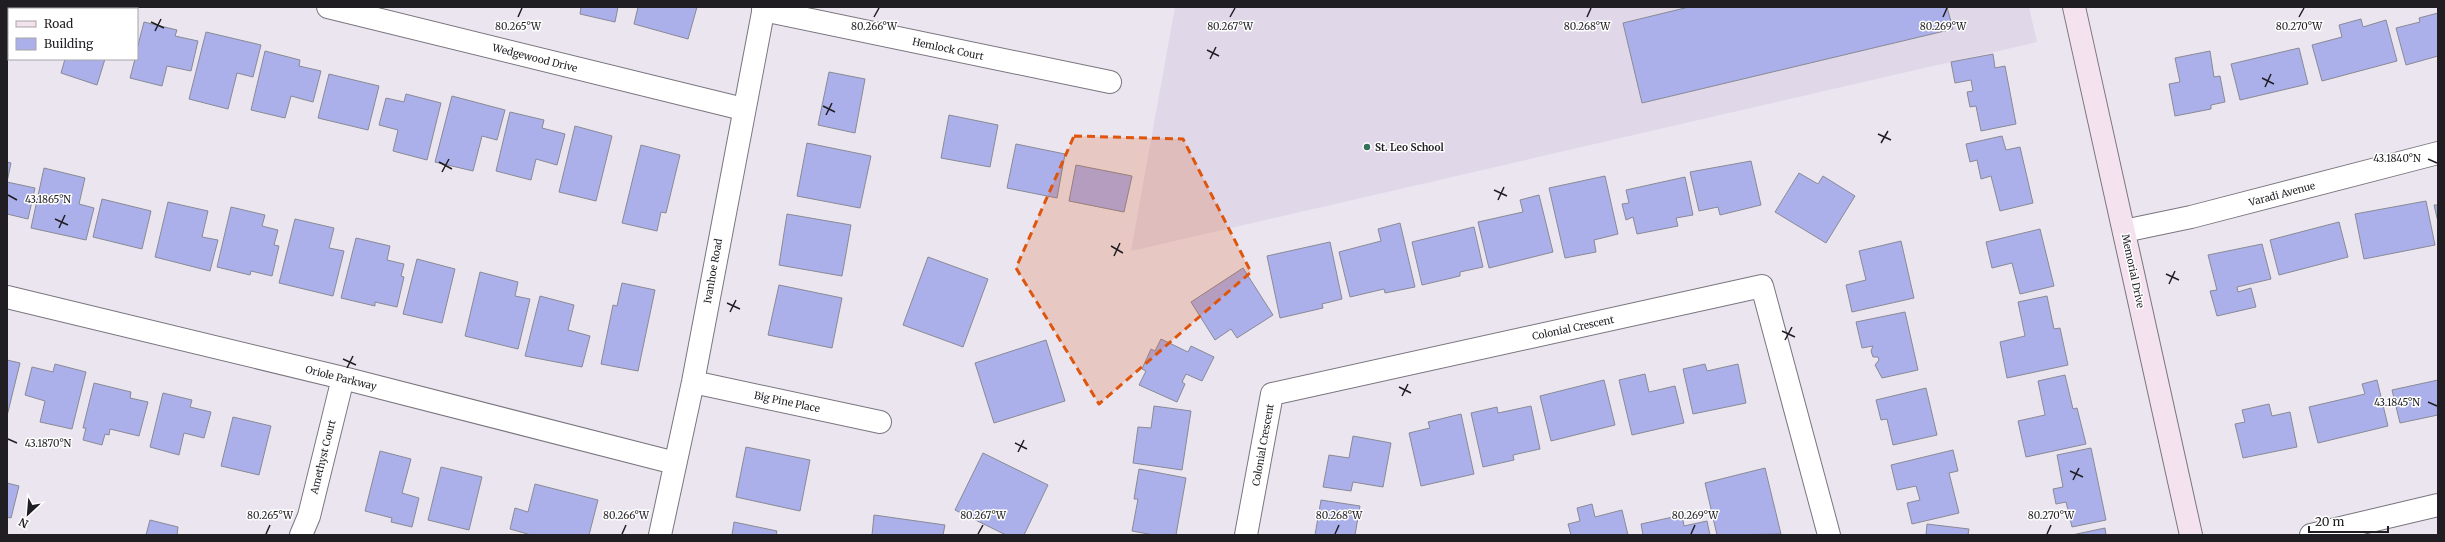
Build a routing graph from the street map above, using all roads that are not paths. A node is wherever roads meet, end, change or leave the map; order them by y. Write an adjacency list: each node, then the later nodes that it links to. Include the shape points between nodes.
1 (328, 7): 4 (street, Wedgewood Drive)
2 (2074, 7): 8 (main road, Memorial Drive)
3 (764, 8): 5 (street, Hemlock Court); 6 (street, Ivanhoe Road)
4 (390, 14): 6 (street, Wedgewood Drive)
5 (1110, 82)
6 (743, 109): 11 (street, Ivanhoe Road)
7 (2438, 153): 8 (street, Varadi Avenue, via 2191,217)
8 (2124, 231): 19 (main road, Memorial Drive)
9 (7, 297): 10 (street, Oriole Parkway)
10 (343, 378): 13 (street, Oriole Parkway); 15 (street, Amethyst Court, via 309,516)
11 (693, 382): 12 (street, Big Pine Place); 13 (street, Ivanhoe Road)
12 (880, 422)
13 (675, 463): 16 (street, Ivanhoe Road)
14 (2438, 505): 20 (street)
15 (301, 535)
16 (660, 535)
17 (1246, 535): 18 (street, Colonial Crescent, via 1272,394 1762,286)
18 (1829, 535)
19 (2191, 535)
20 (2311, 535)

